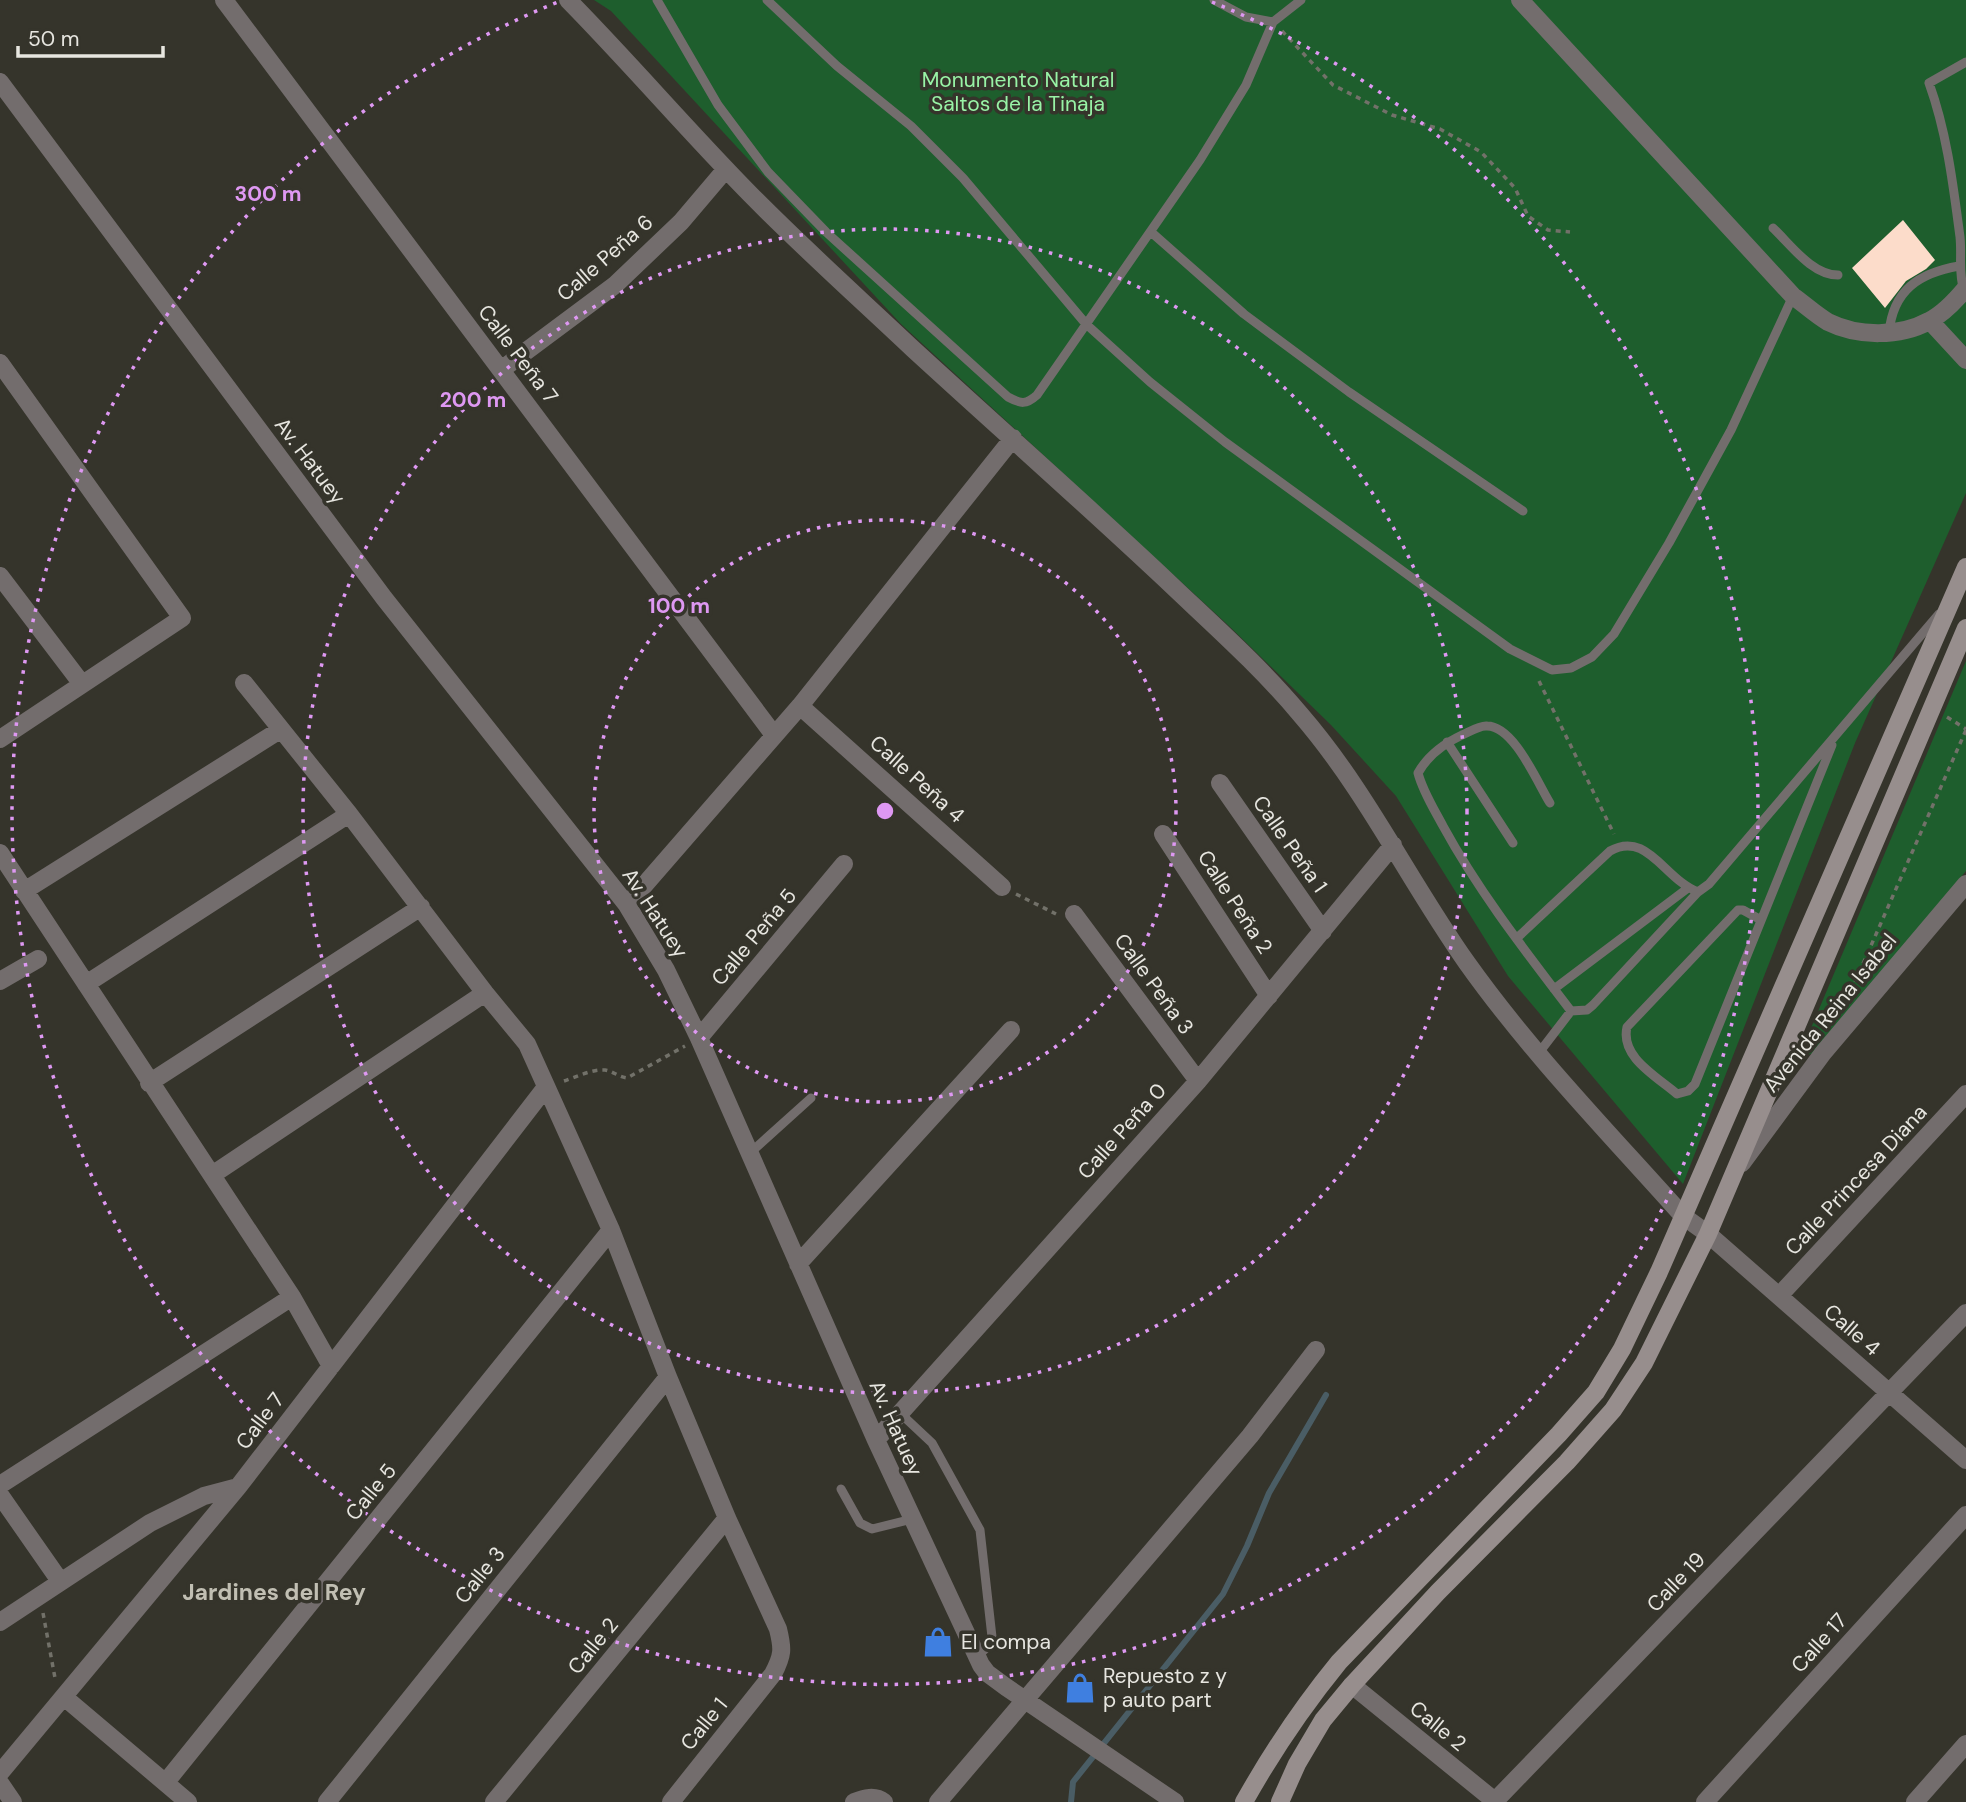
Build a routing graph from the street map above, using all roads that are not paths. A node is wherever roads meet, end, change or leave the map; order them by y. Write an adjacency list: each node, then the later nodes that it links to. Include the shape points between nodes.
1 (224, 0): 25 (street, Calle Peña 7)
2 (568, 0): 11 (street, Calle 4)
3 (657, 0): 21 (lane, via 718,106 768,172 825,232 1008,397 1028,403 1037,395)
4 (767, 0): 21 (lane, via 837,66 911,126 963,178)
5 (1214, 0): 8 (lane, via 1246,17)
6 (1301, 0): 8 (lane)
7 (1520, 0): 18 (street)
8 (1273, 22): 14 (lane, via 1246,85)
9 (1966, 62): 12 (lane, via 1929,83 1941,117)
10 (0, 82): 53 (street, Av. Hatuey, via 384,598)
11 (726, 169): 25 (street, Calle Peña 6, via 681,222 615,285); 26 (street, Calle 4)
12 (1962, 222): 15 (lane)
13 (1773, 228): 16 (lane, via 1817,270)
14 (1151, 232): 21 (lane); 27 (lane, via 1254,322)
15 (1959, 266): 17 (lane); 22 (lane, via 1921,277 1895,307)
16 (1838, 275)
17 (1961, 294): 19 (street); 20 (street)
18 (1793, 296): 21 (lane, via 1731,430 1614,634 1592,657 1570,668 1552,670 1499,641 1226,442); 22 (street, via 1828,322 1859,332)
19 (1966, 317)
20 (1930, 321): 22 (street); 23 (street)
21 (1086, 324)
22 (1889, 333)
23 (1966, 360)
24 (0, 363): 33 (street, via 182,618)
25 (501, 370): 36 (street, Calle Peña 7)
26 (1013, 438): 34 (street); 45 (street, Calle 4, via 1255,664 1339,764)
27 (1523, 510)
28 (1966, 567): 30 (main road)
29 (0, 576): 33 (street)
30 (1953, 596): 37 (lane); 77 (main road)
31 (1966, 628): 75 (main road)
32 (244, 683): 35 (street)
33 (82, 684): 38 (street)
34 (800, 706): 36 (street); 49 (street, Calle Peña 4)
35 (280, 730): 42 (street); 51 (street)
36 (774, 735): 53 (street)
37 (1835, 736): 52 (lane); 56 (lane)
38 (0, 739)
39 (1447, 742): 41 (lane, via 1485,725 1500,729 1513,740); 44 (lane); 58 (lane, via 1425,760 1418,773 1422,786 1460,856)
40 (1220, 783): 57 (street, Calle Peña 1)
41 (1550, 803)
42 (349, 814): 54 (street); 61 (street)
43 (1163, 834): 64 (street, Calle Peña 2)
44 (1513, 843)
45 (1393, 845): 57 (street, Calle Peña 0); 68 (street, Calle 4, via 1429,909)
46 (0, 853): 51 (street)
47 (844, 864): 67 (street, Calle Peña 5)
48 (1966, 884): 75 (street, Avenida Reina Isabel, via 1823,1053)
49 (1002, 887)
50 (1688, 888): 52 (lane); 58 (lane, via 1641,848 1619,846); 62 (lane)
51 (24, 891): 61 (street)
52 (1698, 892): 65 (lane, via 1593,1005)
53 (627, 905): 67 (street, Av. Hatuey)
54 (421, 907): 63 (street); 70 (street)
55 (1074, 914): 69 (street, Calle Peña 3)
56 (1761, 920): 56 (lane, via 1695,1084 1677,1094 1628,1052 1627,1027 1738,910)
57 (1322, 931): 64 (street, Calle Peña 0)
58 (1517, 937): 62 (lane)
59 (38, 958): 60 (street)
60 (0, 981)
61 (86, 984): 70 (street)
62 (1555, 989): 65 (lane)
63 (485, 993): 71 (street, via 527,1044); 76 (street)
64 (1269, 996): 69 (street, Calle Peña 0)
65 (1572, 1011): 68 (lane)
66 (1011, 1030): 80 (street)
67 (699, 1038): 74 (street, Av. Hatuey)
68 (1538, 1054): 77 (street, Calle 4)
69 (1198, 1081): 88 (street, Calle Peña 0)
70 (149, 1083): 76 (street)
71 (546, 1087): 78 (street); 85 (street, Calle 7)
72 (1966, 1094): 81 (street, Calle Princesa Diana)
73 (811, 1098): 74 (lane)
74 (750, 1153): 80 (street, Av. Hatuey)
75 (1734, 1174): 79 (main road)
76 (212, 1175): 82 (street)
77 (1683, 1216): 79 (street, Calle 4); 117 (main road, via 1622,1349 1595,1392 1339,1662 1276,1747)
78 (611, 1230): 86 (street); 106 (street, Calle 5)
79 (1708, 1234): 81 (street, Calle 4); 101 (main road, via 1644,1363 1613,1410)
80 (799, 1264): 89 (street, Av. Hatuey)
81 (1779, 1296): 87 (street, Calle 4)
82 (292, 1297): 85 (street); 91 (street)
83 (1966, 1313): 87 (street, Calle 19)
84 (1316, 1350): 102 (street, via 1250,1436)
85 (331, 1366): 92 (street, Calle 7)
86 (668, 1377): 96 (street); 111 (street, Calle 3)
87 (1890, 1394): 90 (street, Calle 4); 119 (street, Calle 19)
88 (900, 1413): 89 (street, Calle Peña 0); 100 (lane, via 932,1443 980,1530 992,1643)
89 (876, 1440): 97 (street, Av. Hatuey)
90 (1966, 1460)
91 (0, 1485)
92 (238, 1487): 98 (street, via 204,1496 150,1523); 103 (street, Calle 7)
93 (841, 1489): 97 (lane, via 860,1523 872,1529)
94 (0, 1494): 98 (street)
95 (1966, 1515): 120 (street, Calle 17)
96 (727, 1518): 112 (street, Calle 2); 113 (street, Calle 1, via 778,1629 782,1658)
97 (912, 1519): 100 (street, Av. Hatuey)
98 (60, 1581): 99 (street)
99 (0, 1622)
100 (976, 1657): 102 (street, Av. Hatuey, via 987,1673)
101 (1352, 1685): 118 (main road, via 1323,1720); 119 (street, Calle 2)
102 (1025, 1698): 115 (street); 116 (street, Av. Hatuey)
103 (60, 1701): 105 (street, Calle 7); 106 (street)
104 (1966, 1744): 121 (street)
105 (0, 1773)
106 (166, 1782): 110 (street)
107 (0, 1783): 109 (street)
108 (881, 1800): 114 (street)
109 (13, 1802)
110 (188, 1802)
111 (327, 1802)
112 (494, 1802)
113 (671, 1802)
114 (854, 1802)
115 (938, 1802)
116 (1175, 1802)
117 (1244, 1802)
118 (1280, 1802)
119 (1495, 1802)
120 (1705, 1802)
121 (1915, 1802)

